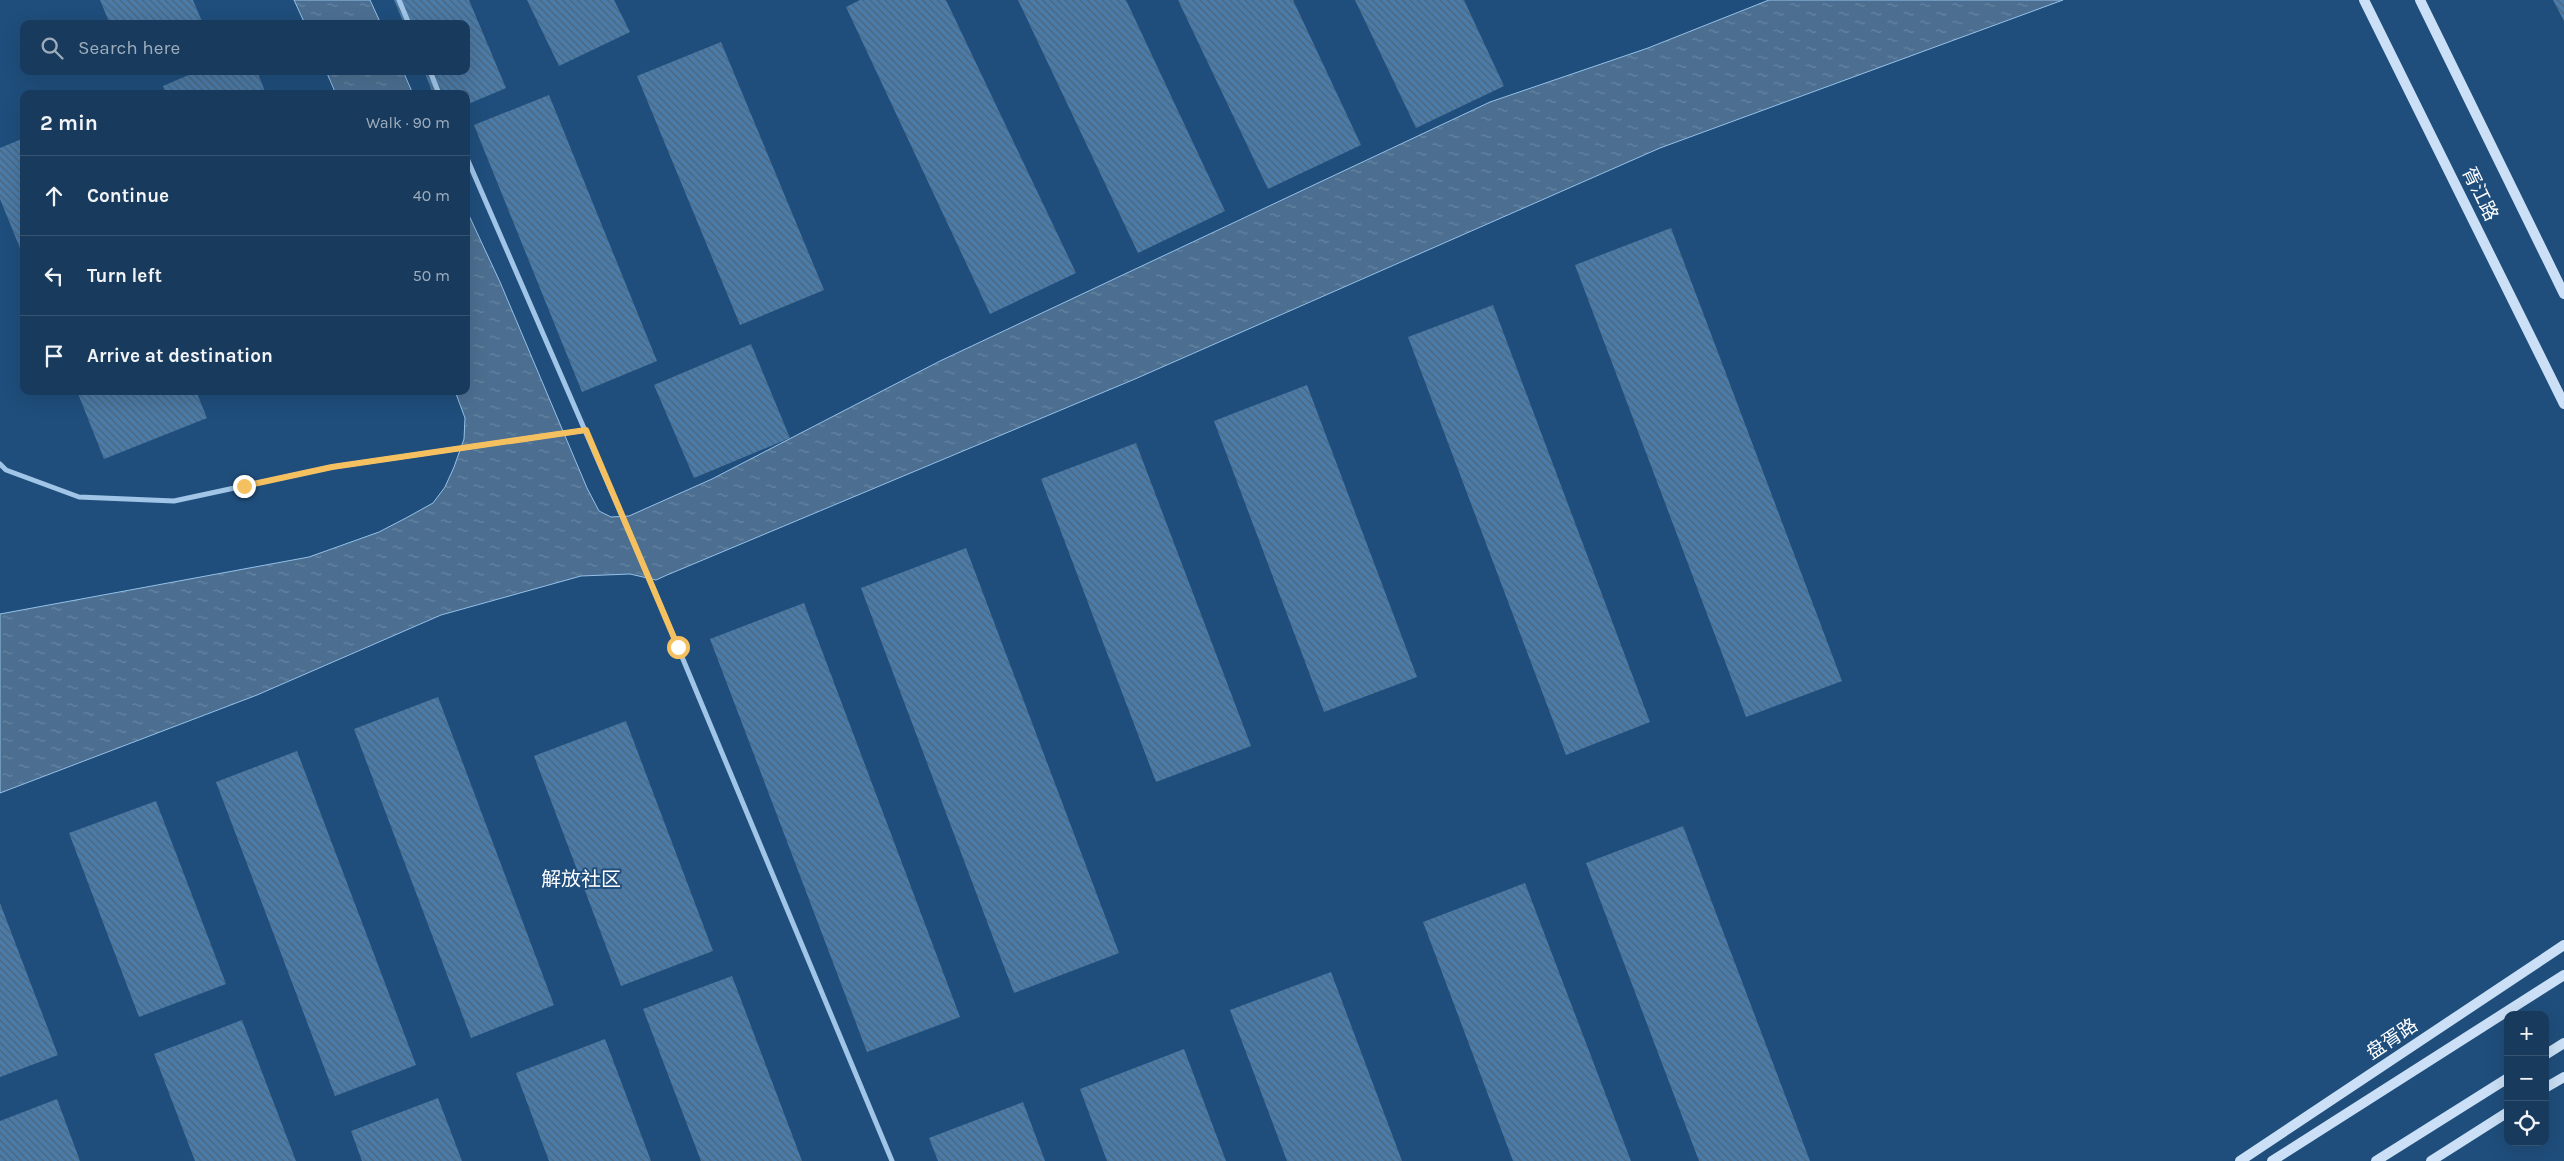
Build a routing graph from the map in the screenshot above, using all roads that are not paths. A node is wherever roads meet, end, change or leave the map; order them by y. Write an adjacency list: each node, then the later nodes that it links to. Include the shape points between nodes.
1 (398, 0): 4 (street)
2 (2364, 0): 9 (main road, 胥江路)
3 (2420, 0): 8 (main road, 胥江路)
4 (407, 20)
5 (432, 75): 6 (street)
6 (437, 90)
7 (470, 165): 10 (street)
8 (2564, 294)
9 (2564, 404)
10 (586, 430): 11 (street, via 332,467 174,501 79,497 6,470); 20 (street)
11 (0, 464)
12 (2564, 946): 21 (main road, 盘胥路)
13 (2564, 975): 22 (main road)
14 (2564, 1043): 15 (main road)
15 (2549, 1052)
16 (2564, 1076): 18 (main road)
17 (2504, 1081): 23 (main road)
18 (2549, 1085)
19 (2504, 1115): 24 (main road)
20 (892, 1161)
21 (2240, 1161)
22 (2272, 1161)
23 (2376, 1161)
24 (2430, 1161)

